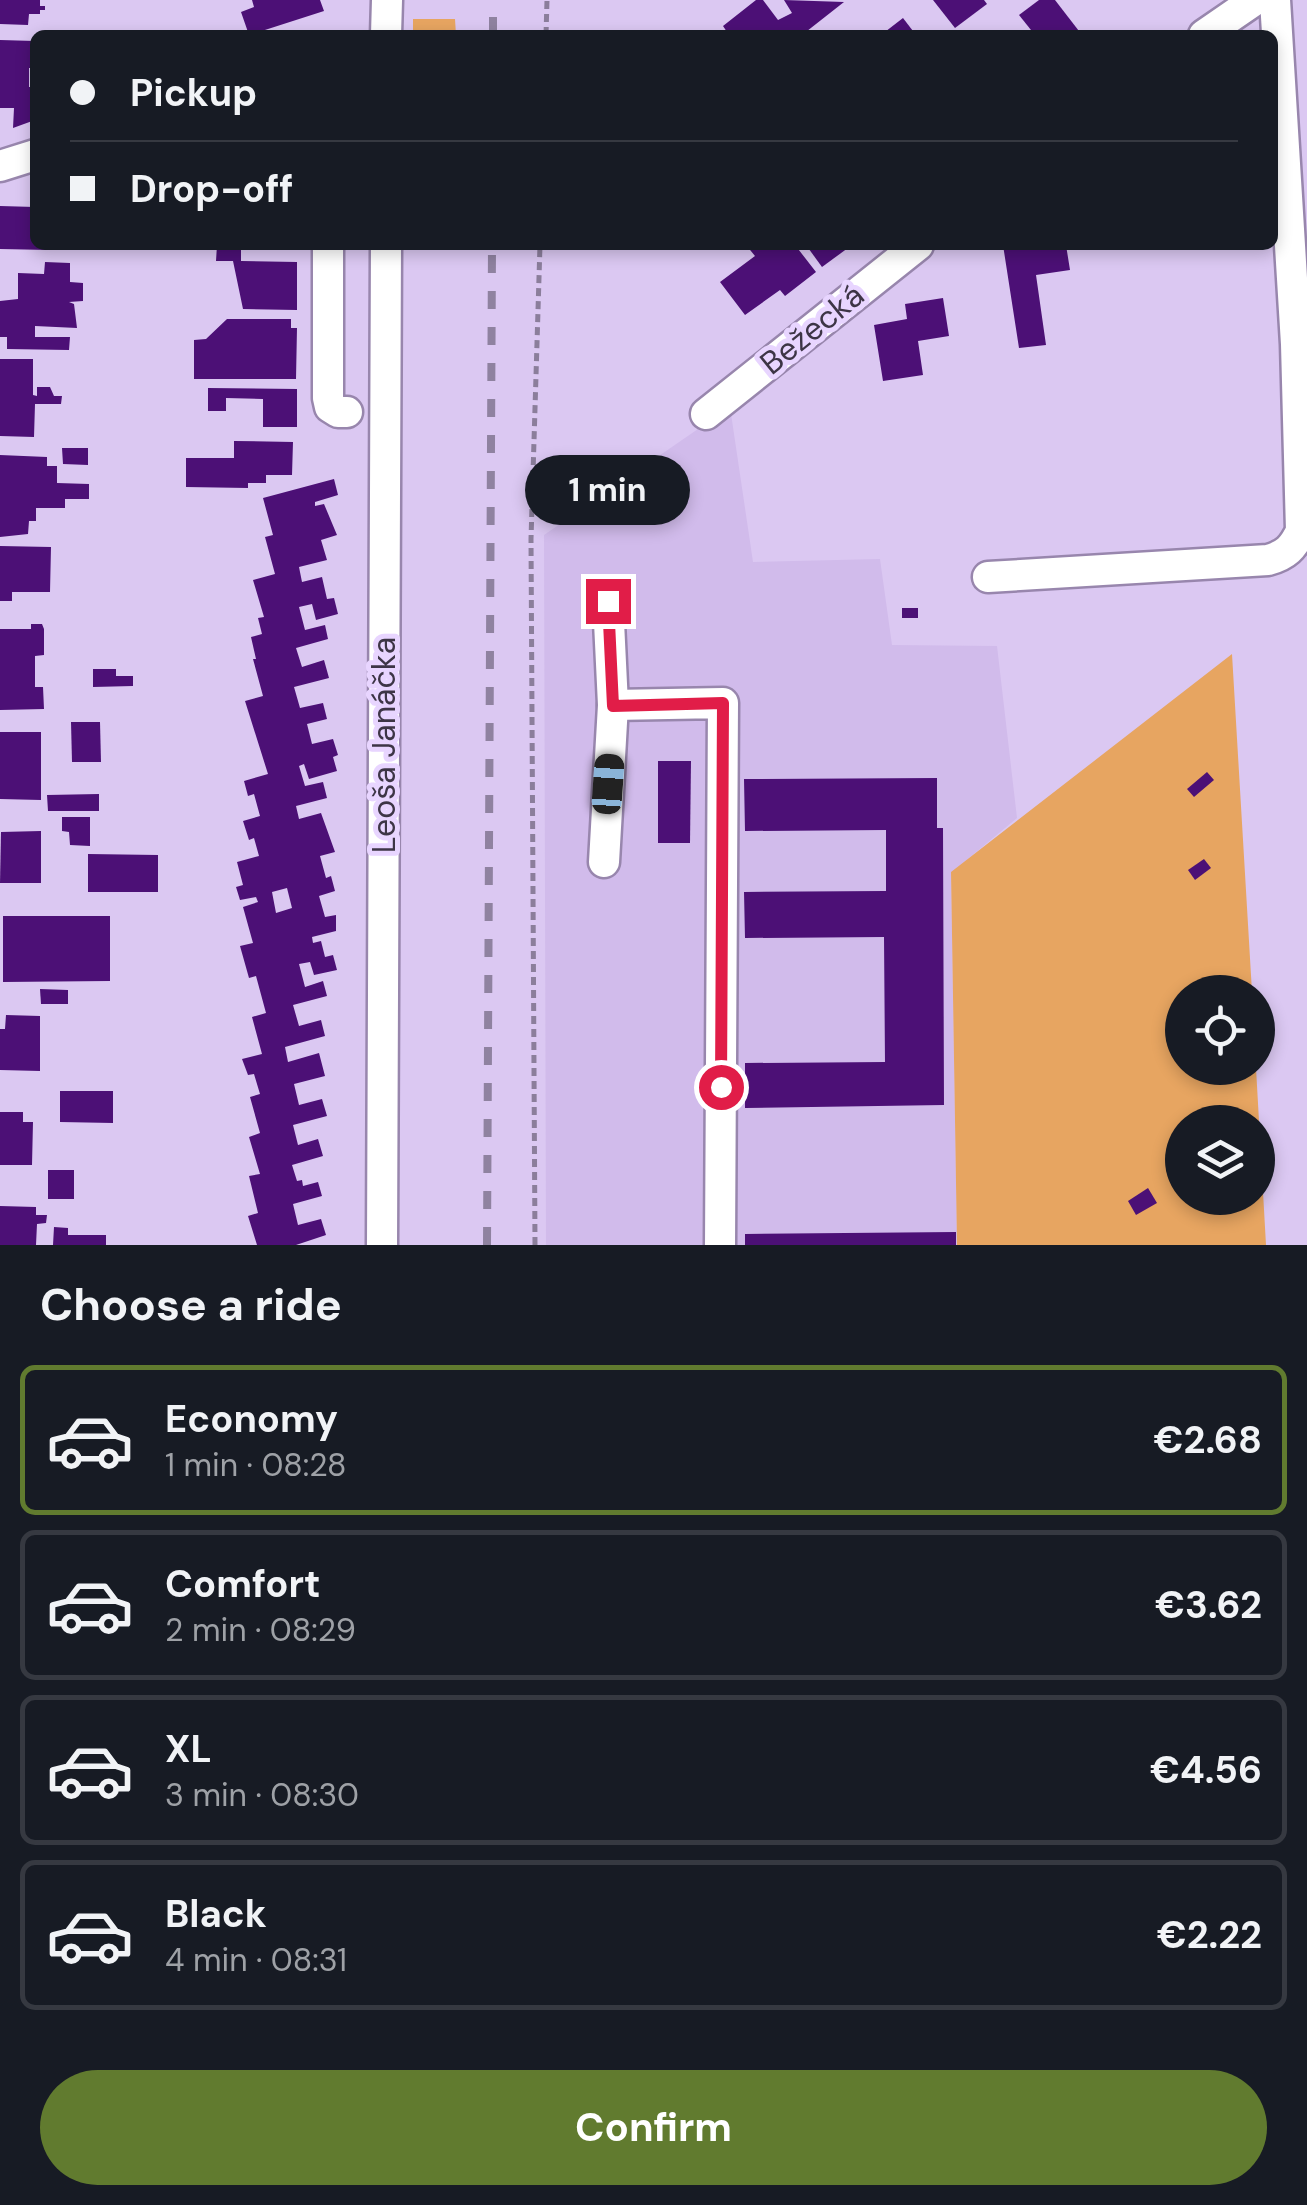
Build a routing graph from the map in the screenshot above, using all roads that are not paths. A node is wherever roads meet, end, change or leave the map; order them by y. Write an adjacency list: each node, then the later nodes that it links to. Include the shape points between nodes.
1 (387, 0): 4 (street)
2 (1255, 0): 5 (street)
3 (1275, 0): 6 (street)
4 (386, 30)
5 (1211, 30)
6 (1277, 30)
7 (1278, 40): 13 (street)
8 (30, 156): 9 (street)
9 (0, 166)
10 (328, 250): 14 (street, via 328,398 330,407)
11 (386, 250): 20 (street, Leoša Janáčka)
12 (912, 250): 15 (street, Bežecká)
13 (1301, 343): 16 (street, via 1301,532 1285,555)
14 (347, 412)
15 (706, 414)
16 (988, 577)
17 (608, 601): 18 (street)
18 (613, 706): 19 (street); 21 (street, via 723,703)
19 (604, 862)
20 (382, 1245)
21 (720, 1245)

